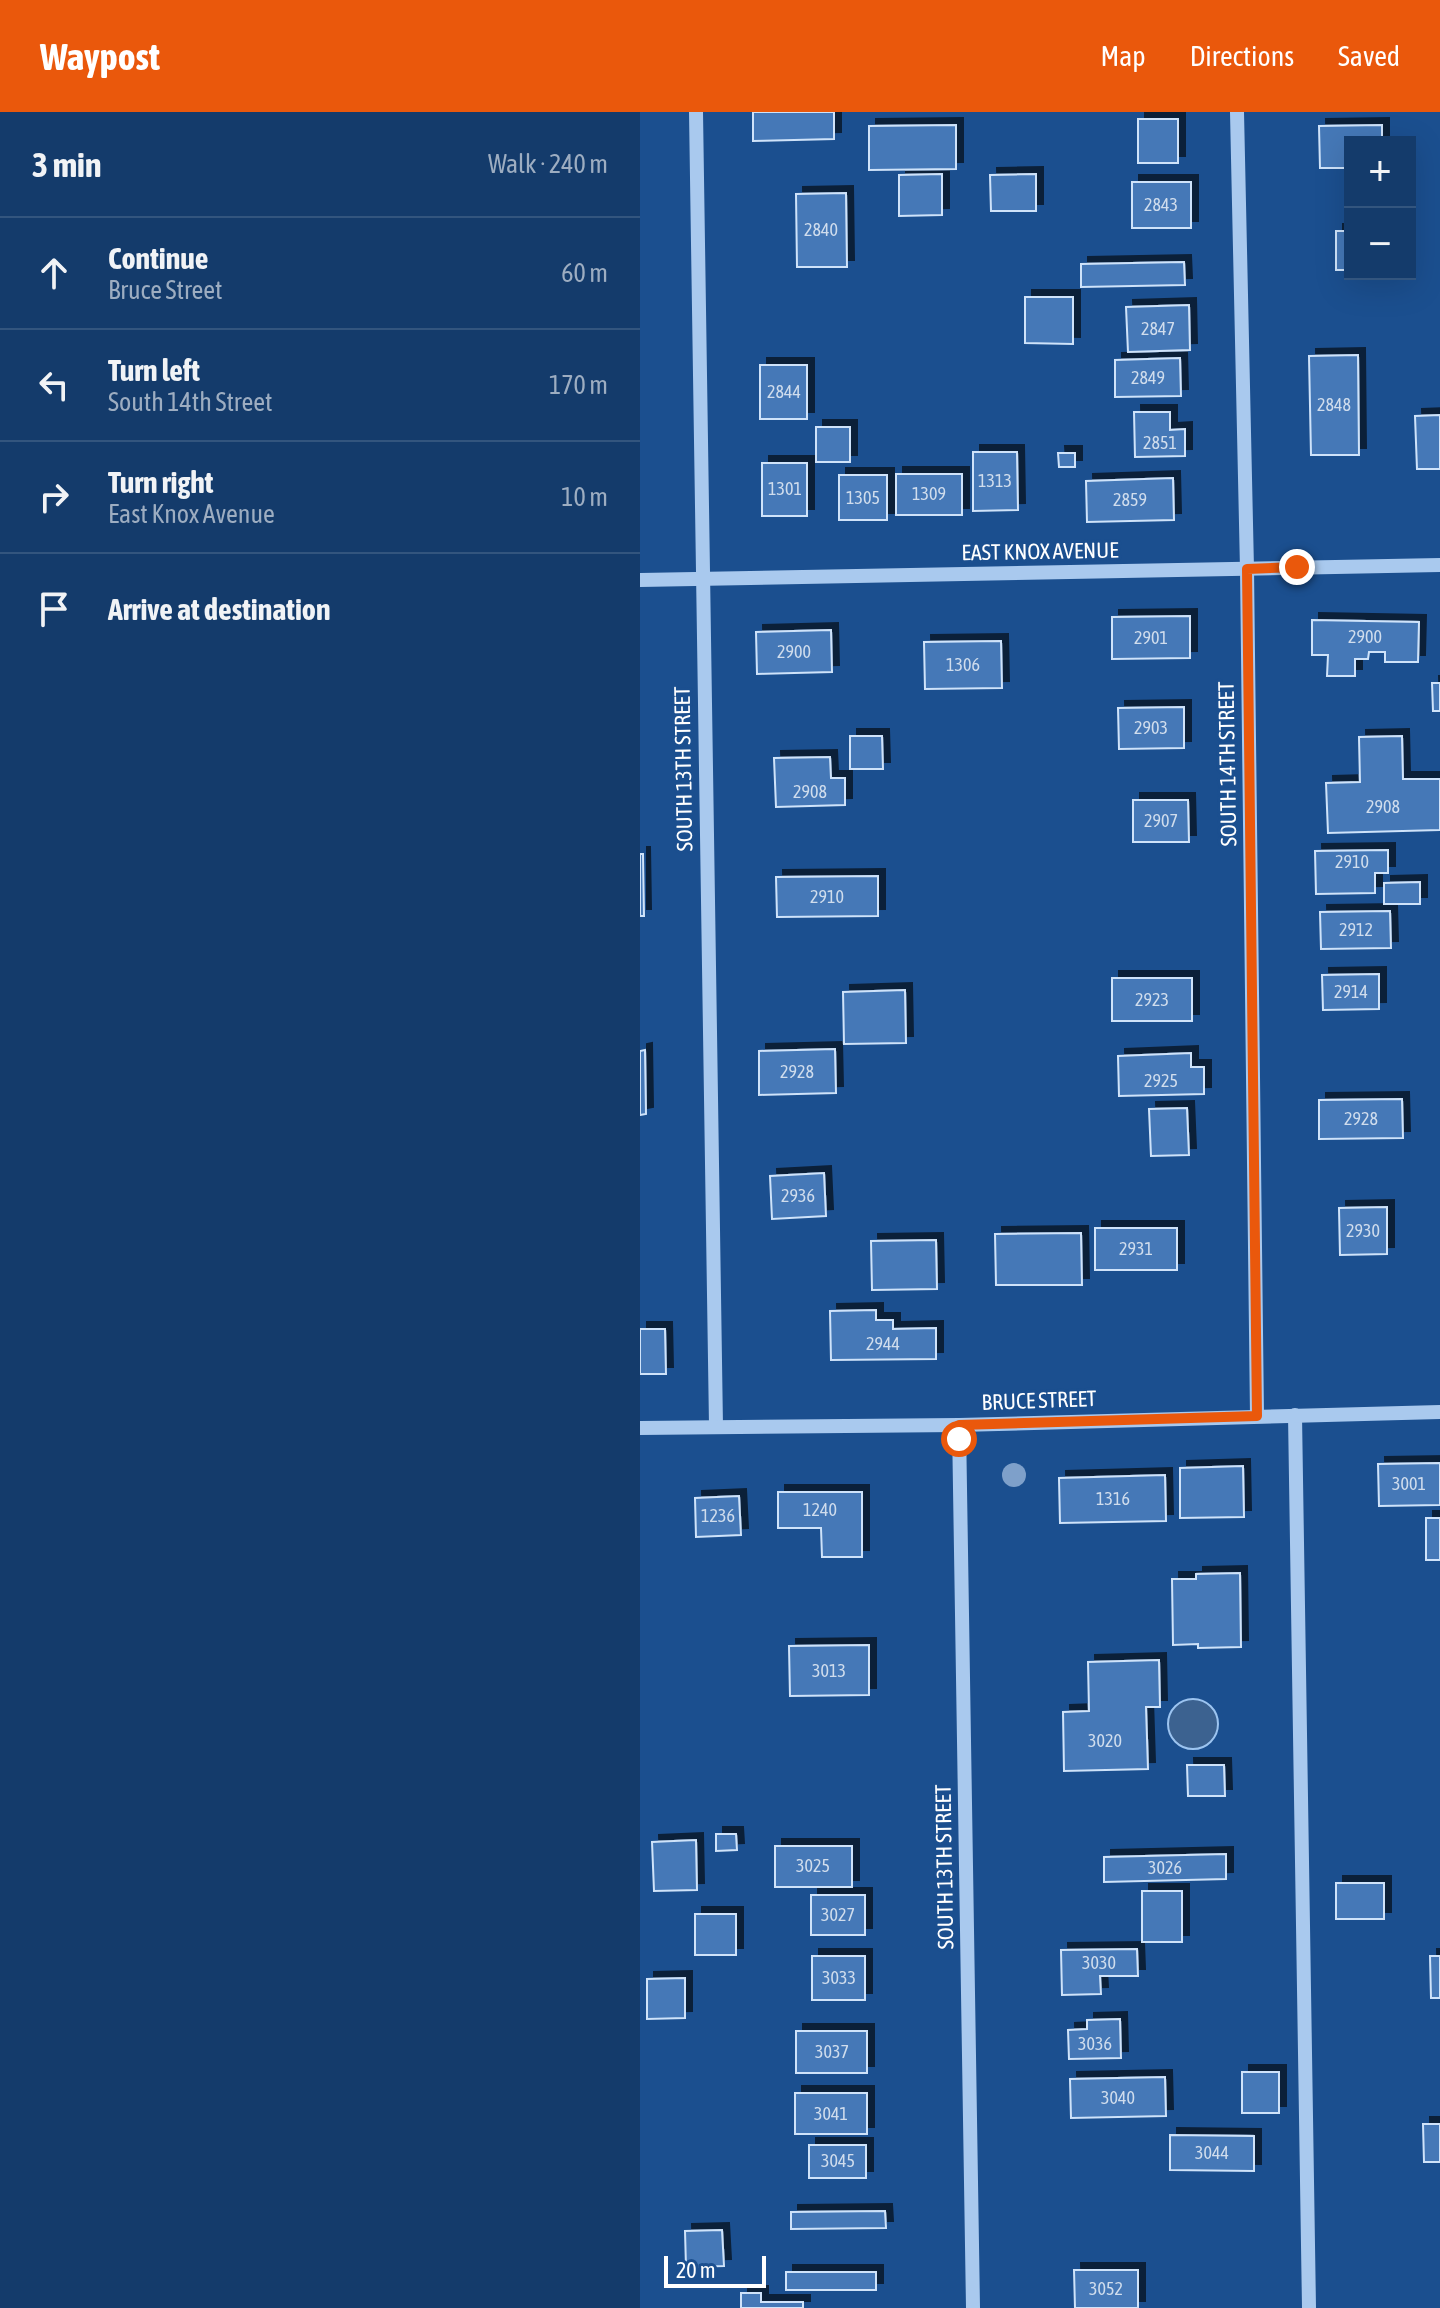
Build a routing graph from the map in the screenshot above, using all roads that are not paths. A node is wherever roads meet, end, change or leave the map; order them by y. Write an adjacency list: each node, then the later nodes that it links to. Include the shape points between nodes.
1 (696, 112): 5 (street, SOUTH 13TH STREET)
2 (1237, 112): 4 (street, SOUTH 14TH STREET)
3 (1440, 565): 4 (street, EAST KNOX AVENUE)
4 (1247, 569): 5 (street, EAST KNOX AVENUE); 9 (street, SOUTH 14TH STREET)
5 (701, 579): 6 (street, EAST KNOX AVENUE); 11 (street, SOUTH 13TH STREET)
6 (640, 580)
7 (1440, 1412): 8 (street, BRUCE STREET)
8 (1295, 1415): 9 (street, BRUCE STREET); 14 (street)
9 (1257, 1416): 10 (street, BRUCE STREET)
10 (959, 1425): 11 (street, BRUCE STREET); 13 (street, SOUTH 13TH STREET)
11 (716, 1426): 12 (street, BRUCE STREET)
12 (640, 1428)
13 (973, 2308)
14 (1309, 2308)

